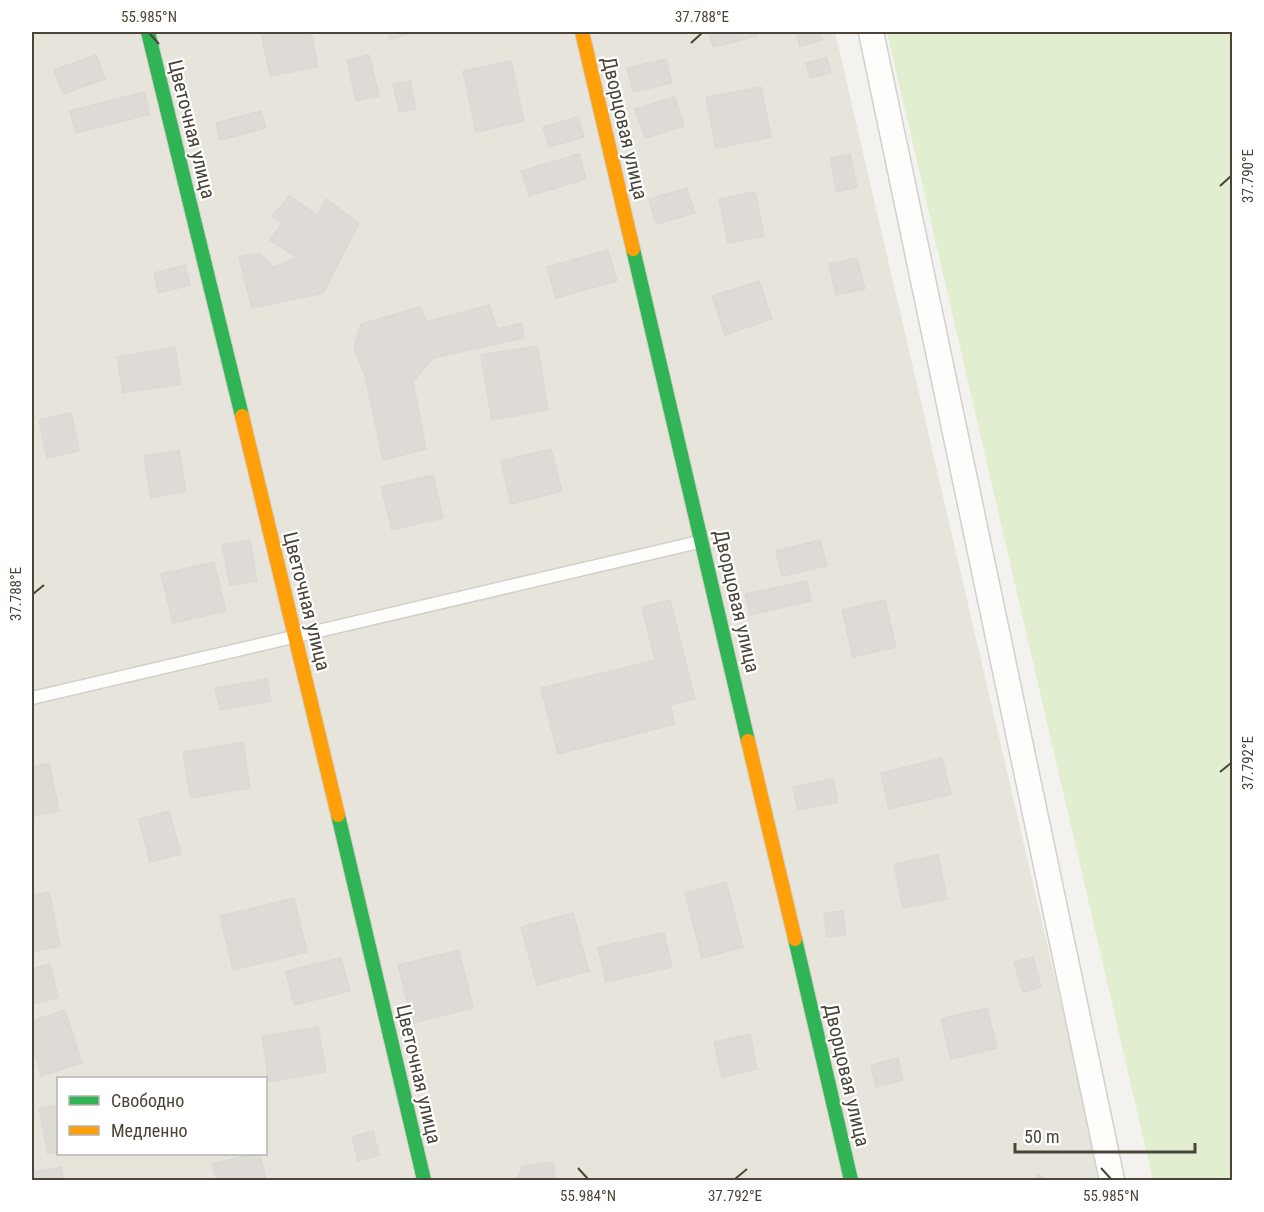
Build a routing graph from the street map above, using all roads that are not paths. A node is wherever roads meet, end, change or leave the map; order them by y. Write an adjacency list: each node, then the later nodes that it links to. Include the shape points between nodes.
1 (148, 32): 5 (street, Цветочная улица)
2 (582, 32): 4 (street, Дворцовая улица)
3 (870, 32): 9 (street)
4 (704, 541): 5 (lane); 8 (street, Дворцовая улица)
5 (296, 636): 6 (lane); 7 (street, Цветочная улица)
6 (32, 698)
7 (424, 1180)
8 (851, 1180)
9 (1112, 1180)

